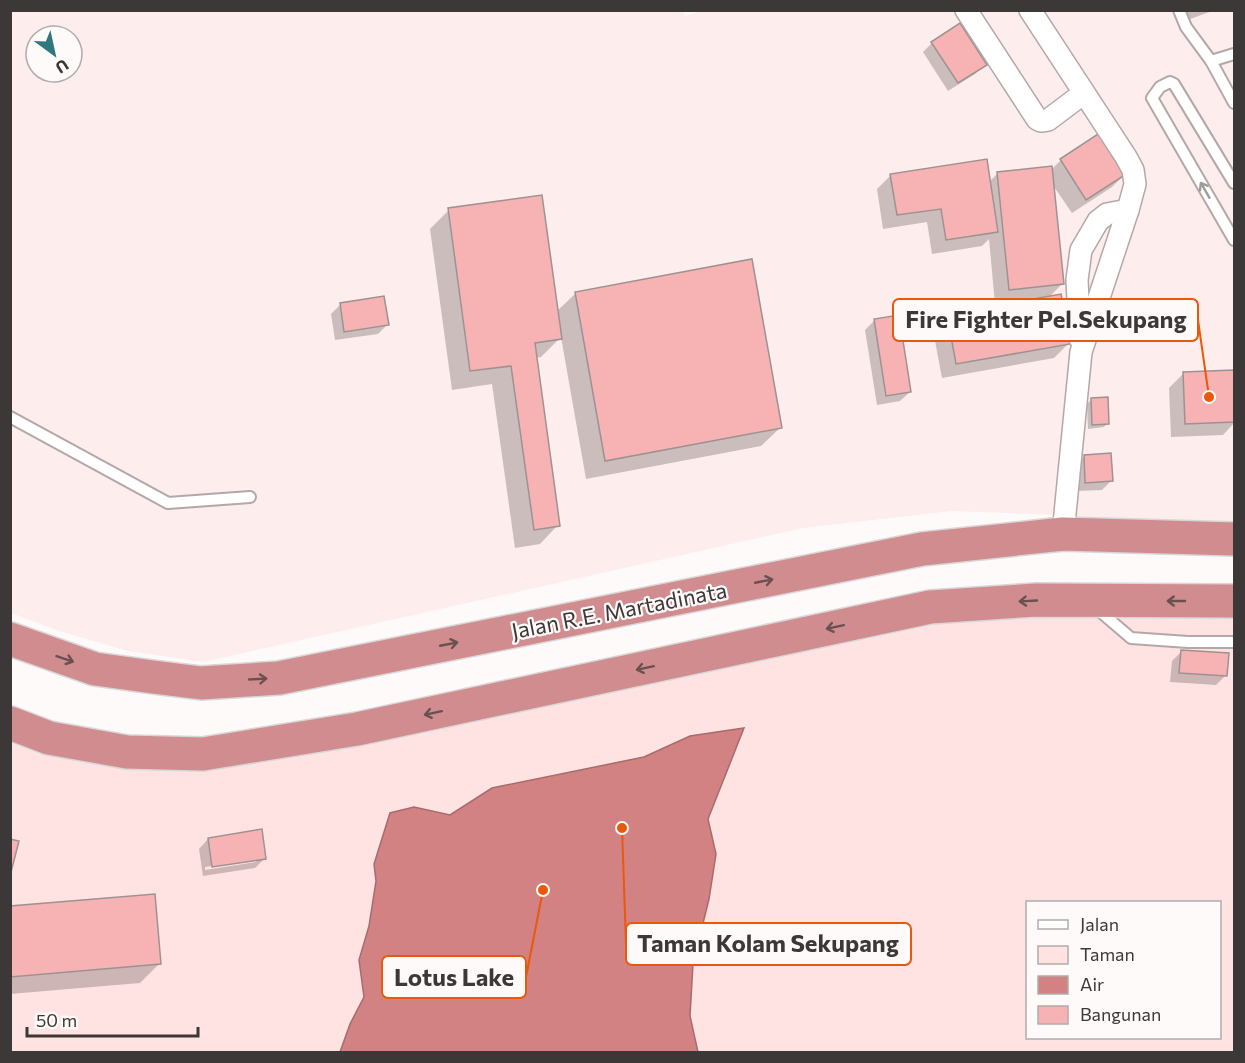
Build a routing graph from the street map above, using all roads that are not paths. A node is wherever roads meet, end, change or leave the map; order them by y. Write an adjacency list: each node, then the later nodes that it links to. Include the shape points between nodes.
1 (966, 10): 6 (street, via 1037,119 1048,120)
2 (1030, 10): 6 (street)
3 (1179, 10): 5 (lane, via 1186,27)
4 (1234, 54): 5 (lane)
5 (1211, 60): 7 (lane)
6 (1084, 93): 9 (street, via 1133,170 1135,184)
7 (1234, 103)
8 (1234, 183): 10 (lane, one-way to 8, via 1152,98 1160,87 1174,84)
9 (1128, 210): 11 (street); 11 (street, via 1107,214 1098,221 1081,250 1077,280)
10 (1234, 240)
11 (1081, 352): 14 (street)
12 (10, 417): 13 (lane, via 168,502)
13 (250, 498)
14 (1063, 534): 15 (highway, Jalan R.E. Martadinata); 18 (highway, Jalan R.E. Martadinata, one-way to 14, via 95,669 142,676 201,683 279,678 921,549)
15 (1234, 539)
16 (1087, 600): 17 (highway, one-way to 16); 19 (lane, via 1131,638); 20 (highway, one-way to 20, via 930,607 357,729 203,754 127,753 49,738)
17 (1234, 601)
18 (10, 639)
19 (1234, 642)
20 (10, 723)

